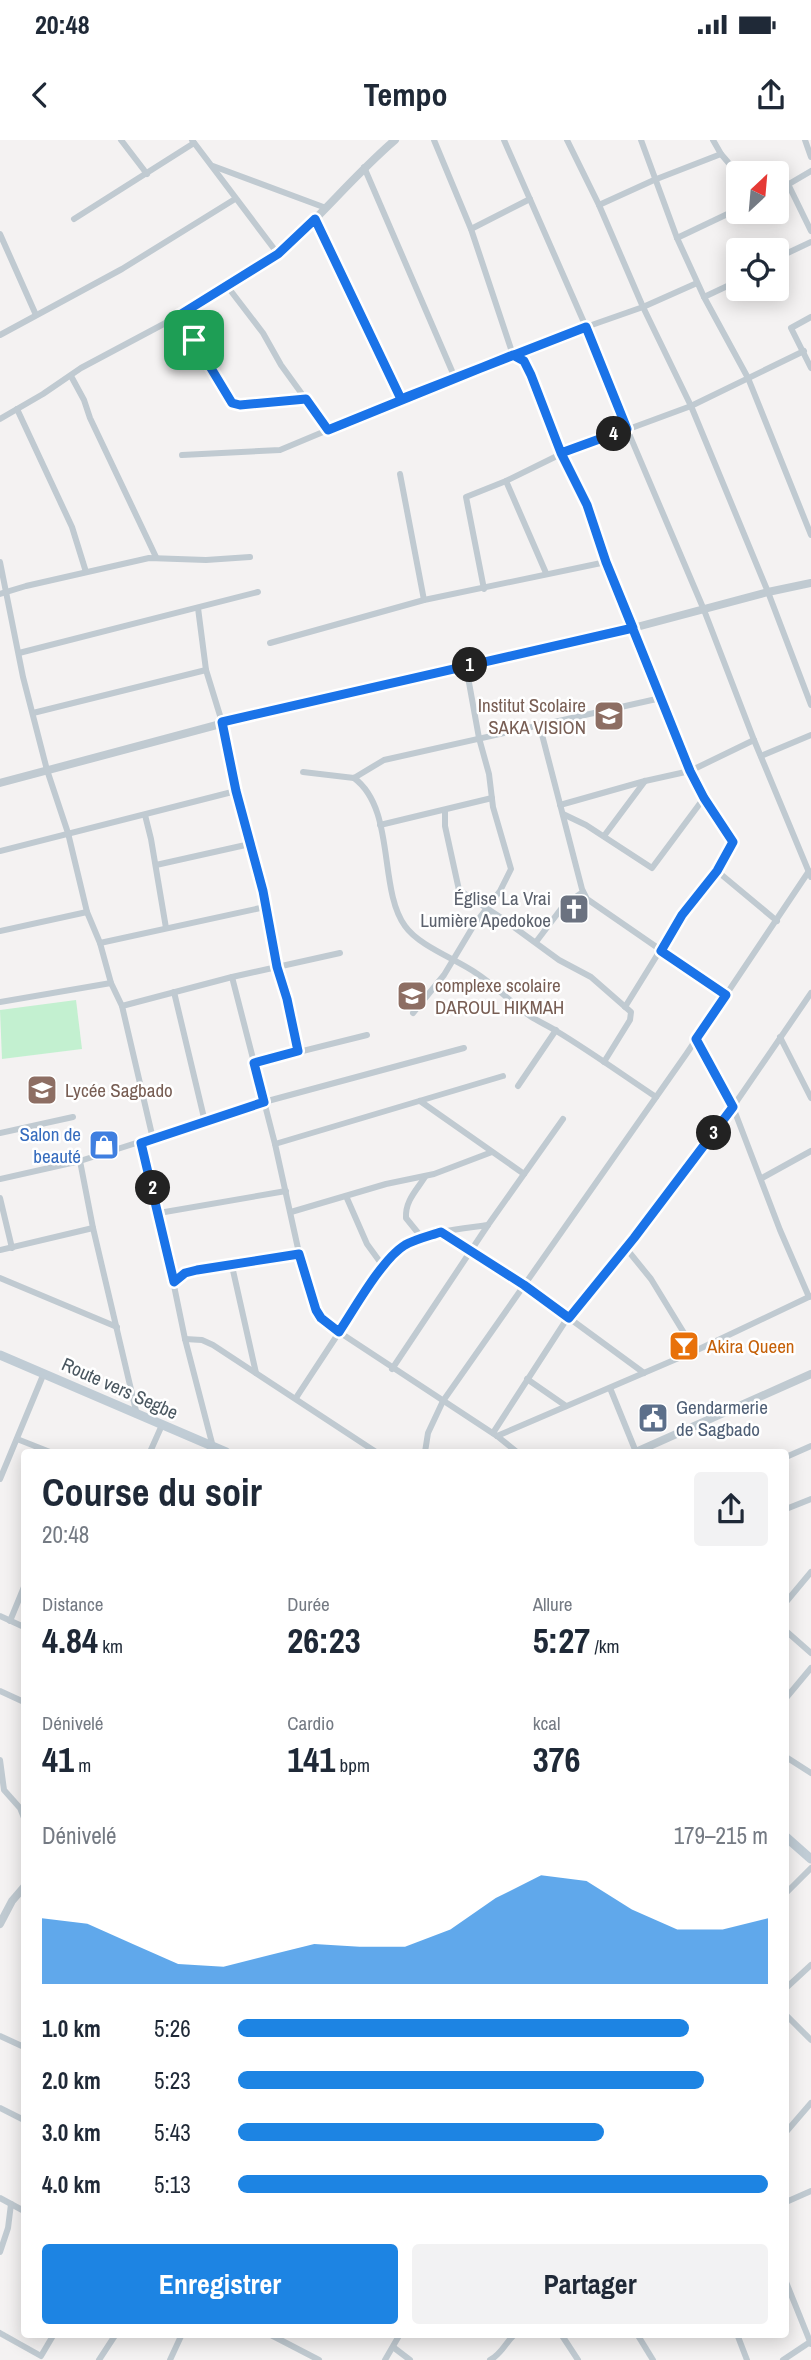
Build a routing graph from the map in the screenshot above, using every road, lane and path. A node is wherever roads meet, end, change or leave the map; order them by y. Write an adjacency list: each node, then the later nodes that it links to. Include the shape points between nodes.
1 (121, 140): 16 (street)
2 (395, 140): 14 (street)
3 (434, 140): 26 (street)
4 (504, 140): 20 (street)
5 (568, 140): 21 (street)
6 (641, 140): 17 (street)
7 (713, 140): 10 (street)
8 (805, 140): 11 (street)
9 (193, 141): 13 (street); 16 (street)
10 (721, 154): 12 (street); 17 (street)
11 (811, 157)
12 (727, 161)
13 (211, 165): 19 (street); 22 (street)
14 (364, 167): 22 (street); 49 (street)
15 (811, 171): 18 (street)
16 (147, 174): 24 (street)
17 (654, 180): 21 (street); 29 (street)
18 (789, 186): 27 (street)
19 (235, 199): 33 (street); 40 (street, via 122,269)
20 (530, 199): 26 (street); 43 (street)
21 (599, 205): 39 (street)
22 (326, 208): 25 (street)
23 (726, 215): 29 (street)
24 (74, 219)
25 (315, 219): 33 (street); 52 (street)
26 (471, 229): 46 (street)
27 (811, 231)
28 (0, 234): 32 (street)
29 (677, 237): 35 (street)
30 (811, 242): 31 (street)
31 (789, 252)
32 (8, 254): 34 (street); 40 (street)
33 (278, 254): 36 (street)
34 (0, 259)
35 (697, 284): 38 (street); 39 (street)
36 (227, 286): 41 (street); 51 (street)
37 (726, 287): 38 (street)
38 (704, 297): 50 (street)
39 (643, 307): 43 (street); 53 (street)
40 (36, 315): 44 (street)
41 (178, 316): 48 (street); 51 (street, via 232,403)
42 (811, 317): 45 (street, via 791,328)
43 (586, 327): 46 (street); 56 (street)
44 (0, 335)
45 (804, 351): 47 (street); 50 (street)
46 (513, 355): 49 (street); 58 (street, via 524,361 531,375)
47 (811, 368)
48 (71, 376): 54 (street); 64 (street)
49 (455, 378): 52 (street)
50 (748, 378): 53 (street); 62 (street)
51 (306, 399): 57 (street)
52 (401, 399): 57 (street)
53 (691, 406): 56 (street); 72 (street)
54 (17, 409): 55 (street); 68 (street, via 70,523)
55 (0, 419)
56 (627, 429): 58 (street); 77 (street)
57 (328, 430): 59 (street, via 273,451)
58 (561, 453): 61 (street); 67 (street, via 587,505)
59 (182, 455)
60 (400, 474): 75 (street)
61 (506, 481): 69 (street); 71 (street, via 466,497)
62 (808, 521): 63 (street)
63 (811, 535)
64 (156, 557): 65 (street); 68 (street)
65 (250, 557)
66 (0, 562): 73 (street)
67 (606, 562): 69 (street); 78 (street)
68 (86, 572): 73 (street)
69 (547, 573): 71 (street)
70 (811, 583): 72 (street)
71 (484, 589): 75 (street)
72 (768, 592): 77 (street); 84 (street)
73 (3, 593): 80 (street)
74 (258, 593): 76 (street)
75 (424, 600): 79 (street)
76 (198, 608): 80 (street); 82 (street)
77 (704, 610): 78 (street); 90 (street)
78 (633, 628): 81 (street); 83 (street)
79 (270, 643)
80 (19, 653): 85 (street)
81 (466, 666): 86 (street); 89 (street)
82 (206, 670): 85 (street); 86 (street)
83 (662, 698): 87 (street); 93 (street)
84 (811, 705)
85 (33, 713): 92 (street)
86 (222, 722): 92 (street); 98 (street)
87 (540, 727): 89 (street); 101 (street)
88 (811, 735): 91 (street)
89 (480, 738): 95 (street, via 384,760); 99 (street)
90 (754, 740): 91 (street); 93 (street)
91 (761, 756): 112 (street)
92 (47, 770): 97 (street); 106 (street)
93 (690, 771): 96 (street); 100 (street)
94 (303, 772): 95 (street)
95 (354, 778): 105 (street, via 366,789)
96 (645, 781): 101 (street); 107 (street)
97 (0, 783)
98 (236, 791): 104 (street); 108 (street)
99 (492, 798): 102 (street); 115 (street, via 511,866)
100 (704, 798): 107 (street, via 654,868); 111 (street, via 733,842)
101 (560, 805): 103 (street)
102 (445, 811): 105 (street); 115 (street, via 456,885)
103 (563, 814): 107 (street); 113 (street)
104 (145, 815): 106 (street); 110 (street)
105 (380, 825): 124 (street, via 394,900 404,925)
106 (68, 833): 109 (street); 116 (street)
107 (604, 836)
108 (250, 844): 110 (street); 114 (street)
109 (0, 851)
110 (156, 865): 118 (street)
111 (717, 871): 117 (street); 122 (street)
112 (810, 871): 117 (street)
113 (583, 892): 120 (street, via 564,905); 122 (street, via 590,902)
114 (265, 907): 118 (street); 125 (street)
115 (488, 908): 120 (street); 124 (street)
116 (87, 912): 119 (street); 121 (street)
117 (777, 921): 130 (street)
118 (166, 928): 121 (street)
119 (0, 931)
120 (536, 942): 133 (street, via 592,977)
121 (100, 943): 127 (street)
122 (661, 951): 130 (street); 133 (street)
123 (340, 953): 125 (street)
124 (453, 961): 134 (street); 135 (street)
125 (277, 967): 126 (street); 140 (street)
126 (232, 977): 128 (street); 142 (street)
127 (111, 983): 131 (street); 132 (street)
128 (174, 992): 132 (street); 152 (street)
129 (811, 993): 137 (street)
130 (726, 995): 138 (street)
131 (0, 1002)
132 (122, 1006): 154 (street)
133 (625, 1007): 141 (street, via 631,1012 630,1020)
134 (413, 1013)
135 (556, 1030): 141 (street); 144 (street)
136 (367, 1035): 140 (street)
137 (780, 1037): 146 (street); 149 (street)
138 (696, 1039): 145 (street); 149 (street)
139 (464, 1048): 148 (street)
140 (298, 1051): 142 (street)
141 (604, 1062): 145 (street)
142 (254, 1063): 148 (street)
143 (503, 1076): 147 (street)
144 (518, 1086)
145 (656, 1097): 182 (street)
146 (811, 1098)
147 (420, 1101): 156 (street); 158 (street)
148 (264, 1102): 152 (street); 156 (street)
149 (733, 1107): 162 (street); 173 (street)
150 (73, 1117): 153 (street)
151 (563, 1119): 160 (street)
152 (205, 1122): 154 (street)
153 (0, 1133)
154 (153, 1139): 155 (street)
155 (141, 1143): 159 (street); 168 (street)
156 (275, 1144): 164 (street)
157 (811, 1151): 162 (street)
158 (492, 1152): 160 (street); 161 (street)
159 (80, 1161): 163 (street); 170 (street)
160 (524, 1174): 169 (street)
161 (425, 1177): 165 (street); 172 (street, via 406,1214)
162 (762, 1178): 183 (street)
163 (0, 1179)
164 (286, 1191): 167 (street); 168 (street)
165 (346, 1196): 167 (street); 179 (street, via 367,1244)
166 (0, 1198): 174 (street)
167 (291, 1212): 177 (street)
168 (159, 1213): 181 (street)
169 (488, 1225): 171 (street); 176 (street)
170 (93, 1228): 174 (street); 185 (street)
171 (441, 1232): 172 (street); 176 (street)
172 (423, 1239): 179 (street, via 403,1246)
173 (625, 1247): 184 (street); 188 (street, via 651,1279)
174 (12, 1248): 175 (street)
175 (0, 1250)
176 (471, 1251): 182 (street); 190 (street)
177 (299, 1254): 178 (street); 186 (street, via 316,1310)
178 (232, 1266): 181 (street, via 185,1273); 192 (street)
179 (383, 1266): 186 (street)
180 (0, 1278): 185 (street)
181 (174, 1282): 187 (street)
182 (524, 1285): 184 (street); 198 (street)
183 (810, 1296): 188 (street)
184 (569, 1318): 193 (street); 195 (street)
185 (117, 1327): 200 (street)
186 (339, 1332): 190 (street); 197 (street)
187 (185, 1339): 192 (street, via 213,1345); 205 (street)
188 (695, 1351): 193 (street)
189 (0, 1355): 191 (main road, Route vers Segbe)
190 (392, 1369): 198 (street)
191 (44, 1373): 200 (main road, Route vers Segbe); 203 (street)
192 (256, 1373): 197 (street)
193 (644, 1373): 196 (street)
194 (811, 1374): 213 (street)
195 (527, 1379): 199 (street); 202 (street)
196 (610, 1388): 199 (street); 212 (street)
197 (296, 1398): 209 (street)
198 (443, 1401): 202 (street); 210 (street)
199 (566, 1406): 202 (street)
200 (137, 1415): 201 (main road, Route vers Segbe)
201 (162, 1425): 205 (main road, Route vers Segbe); 207 (street)
202 (495, 1435): 211 (street)
203 (17, 1439): 206 (street); 215 (street)
204 (811, 1446): 214 (street)
205 (213, 1447): 208 (main road, Route vers Segbe)
206 (42, 1449)
207 (151, 1449)
208 (218, 1449)
209 (372, 1449)
210 (425, 1449)
211 (513, 1449)
212 (635, 1449)
213 (643, 1449)
214 (789, 1456)
215 (0, 1479)
216 (811, 1499): 217 (street)
217 (789, 1508)
218 (811, 1572): 220 (street)
219 (21, 1594): 222 (street)
220 (789, 1598)
221 (0, 1616): 222 (street)
222 (10, 1621): 223 (street)
223 (21, 1626)
224 (789, 1634): 225 (street)
225 (811, 1653)
226 (811, 1668): 228 (street)
227 (0, 1691): 229 (street)
228 (789, 1694)
229 (21, 1701)
230 (789, 1759): 232 (street)
231 (0, 1760): 233 (street, via 5,1790)
232 (810, 1772)
233 (21, 1810)
234 (789, 1840): 235 (main road)
235 (808, 1853)
236 (811, 1868): 238 (street)
237 (21, 1890): 239 (street)
238 (789, 1890)
239 (0, 1921)
240 (811, 1965): 241 (street)
241 (789, 1985)
242 (789, 2018): 244 (street)
243 (0, 2036): 245 (street)
244 (811, 2040)
245 (21, 2046)
246 (811, 2103): 249 (street)
247 (0, 2108): 248 (street)
248 (21, 2118)
249 (789, 2129)
250 (811, 2191): 252 (street)
251 (0, 2198): 253 (street)
252 (789, 2201)
253 (11, 2204): 254 (street); 255 (street)
254 (21, 2209)
255 (0, 2252)
256 (789, 2290): 267 (street)
257 (0, 2333): 258 (street, via 41,2356)
258 (52, 2338)
259 (113, 2338): 270 (street)
260 (181, 2338): 271 (street)
261 (277, 2338): 272 (street)
262 (399, 2338): 268 (street)
263 (512, 2338): 269 (street)
264 (564, 2338): 276 (street)
265 (639, 2338): 277 (street)
266 (739, 2338): 278 (street)
267 (810, 2343): 279 (street)
268 (393, 2347): 273 (street); 274 (street)
269 (502, 2358): 275 (street)
270 (99, 2360)
271 (171, 2360)
272 (319, 2360)
273 (385, 2360)
274 (410, 2360)
275 (490, 2360)
276 (579, 2360)
277 (653, 2360)
278 (747, 2360)
279 (783, 2360)

